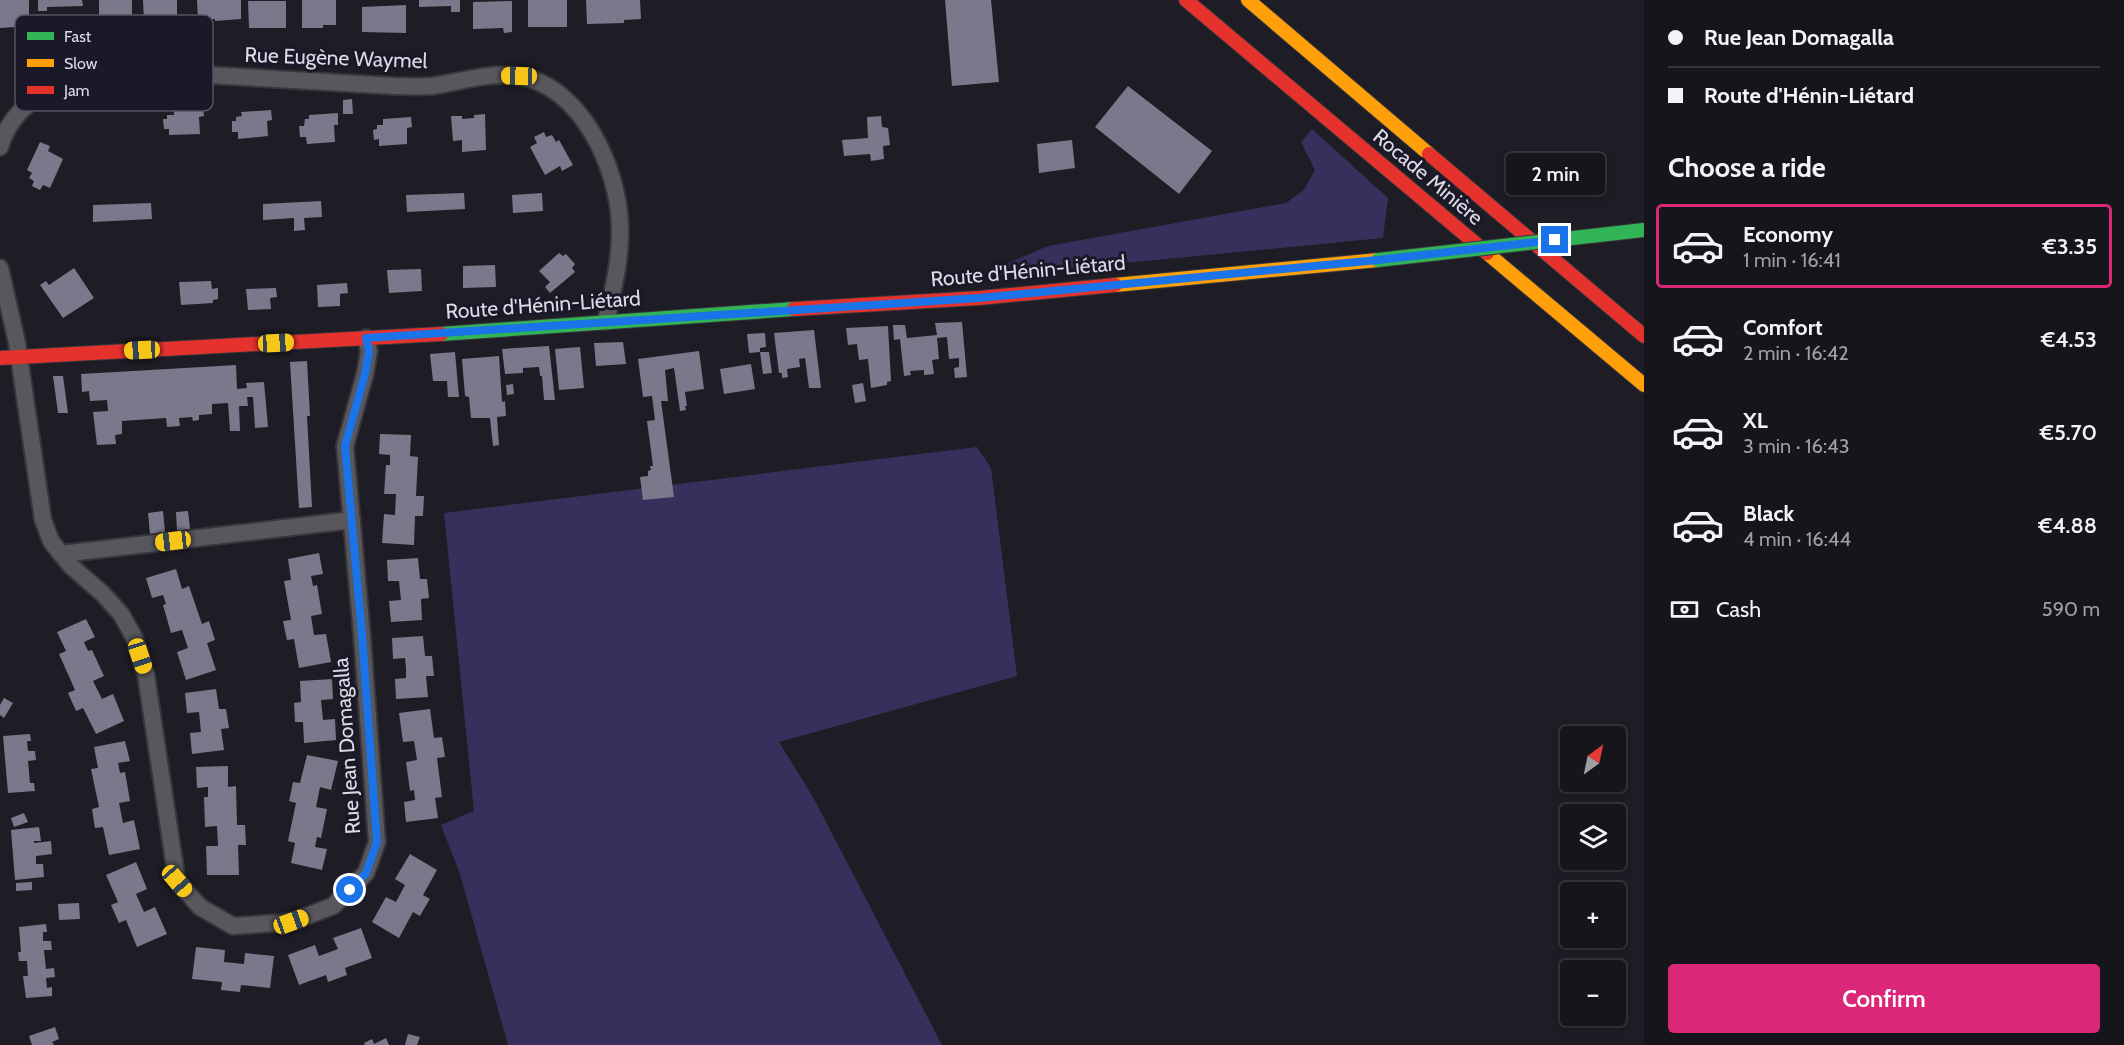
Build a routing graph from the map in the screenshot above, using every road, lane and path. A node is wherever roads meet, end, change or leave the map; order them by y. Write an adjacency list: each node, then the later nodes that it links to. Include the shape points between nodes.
1 (1186, 0): 13 (main road, Rocade Minière)
2 (1248, 0): 9 (main road, Rocade Minière)
3 (213, 75): 8 (street, Rue Eugène Waymel, via 430,86 491,75 519,76 547,86 568,101 589,126 614,188 620,226 617,272)
4 (20, 111): 5 (street, Rue Eugène Waymel)
5 (0, 147)
6 (1644, 230): 8 (main road, Route d'Hénin-Liétard, bridge, via 979,298)
7 (0, 268): 11 (street)
8 (606, 321): 10 (main road, Route d'Hénin-Liétard)
9 (1644, 336)
10 (366, 338): 11 (main road, Route d'Hénin-Liétard); 14 (street, Rue Jean Domagalla, via 369,351 365,374 345,446)
11 (19, 357): 12 (main road, Route d'Hénin-Liétard); 15 (street, Rue Jean Domagalla, via 43,520)
12 (0, 358)
13 (1644, 385)
14 (352, 520): 15 (street); 15 (street, Rue Jean Domagalla, via 377,842 366,873 333,906 291,922 233,926 200,907 177,881 146,675 134,637 121,614)
15 (61, 554)

